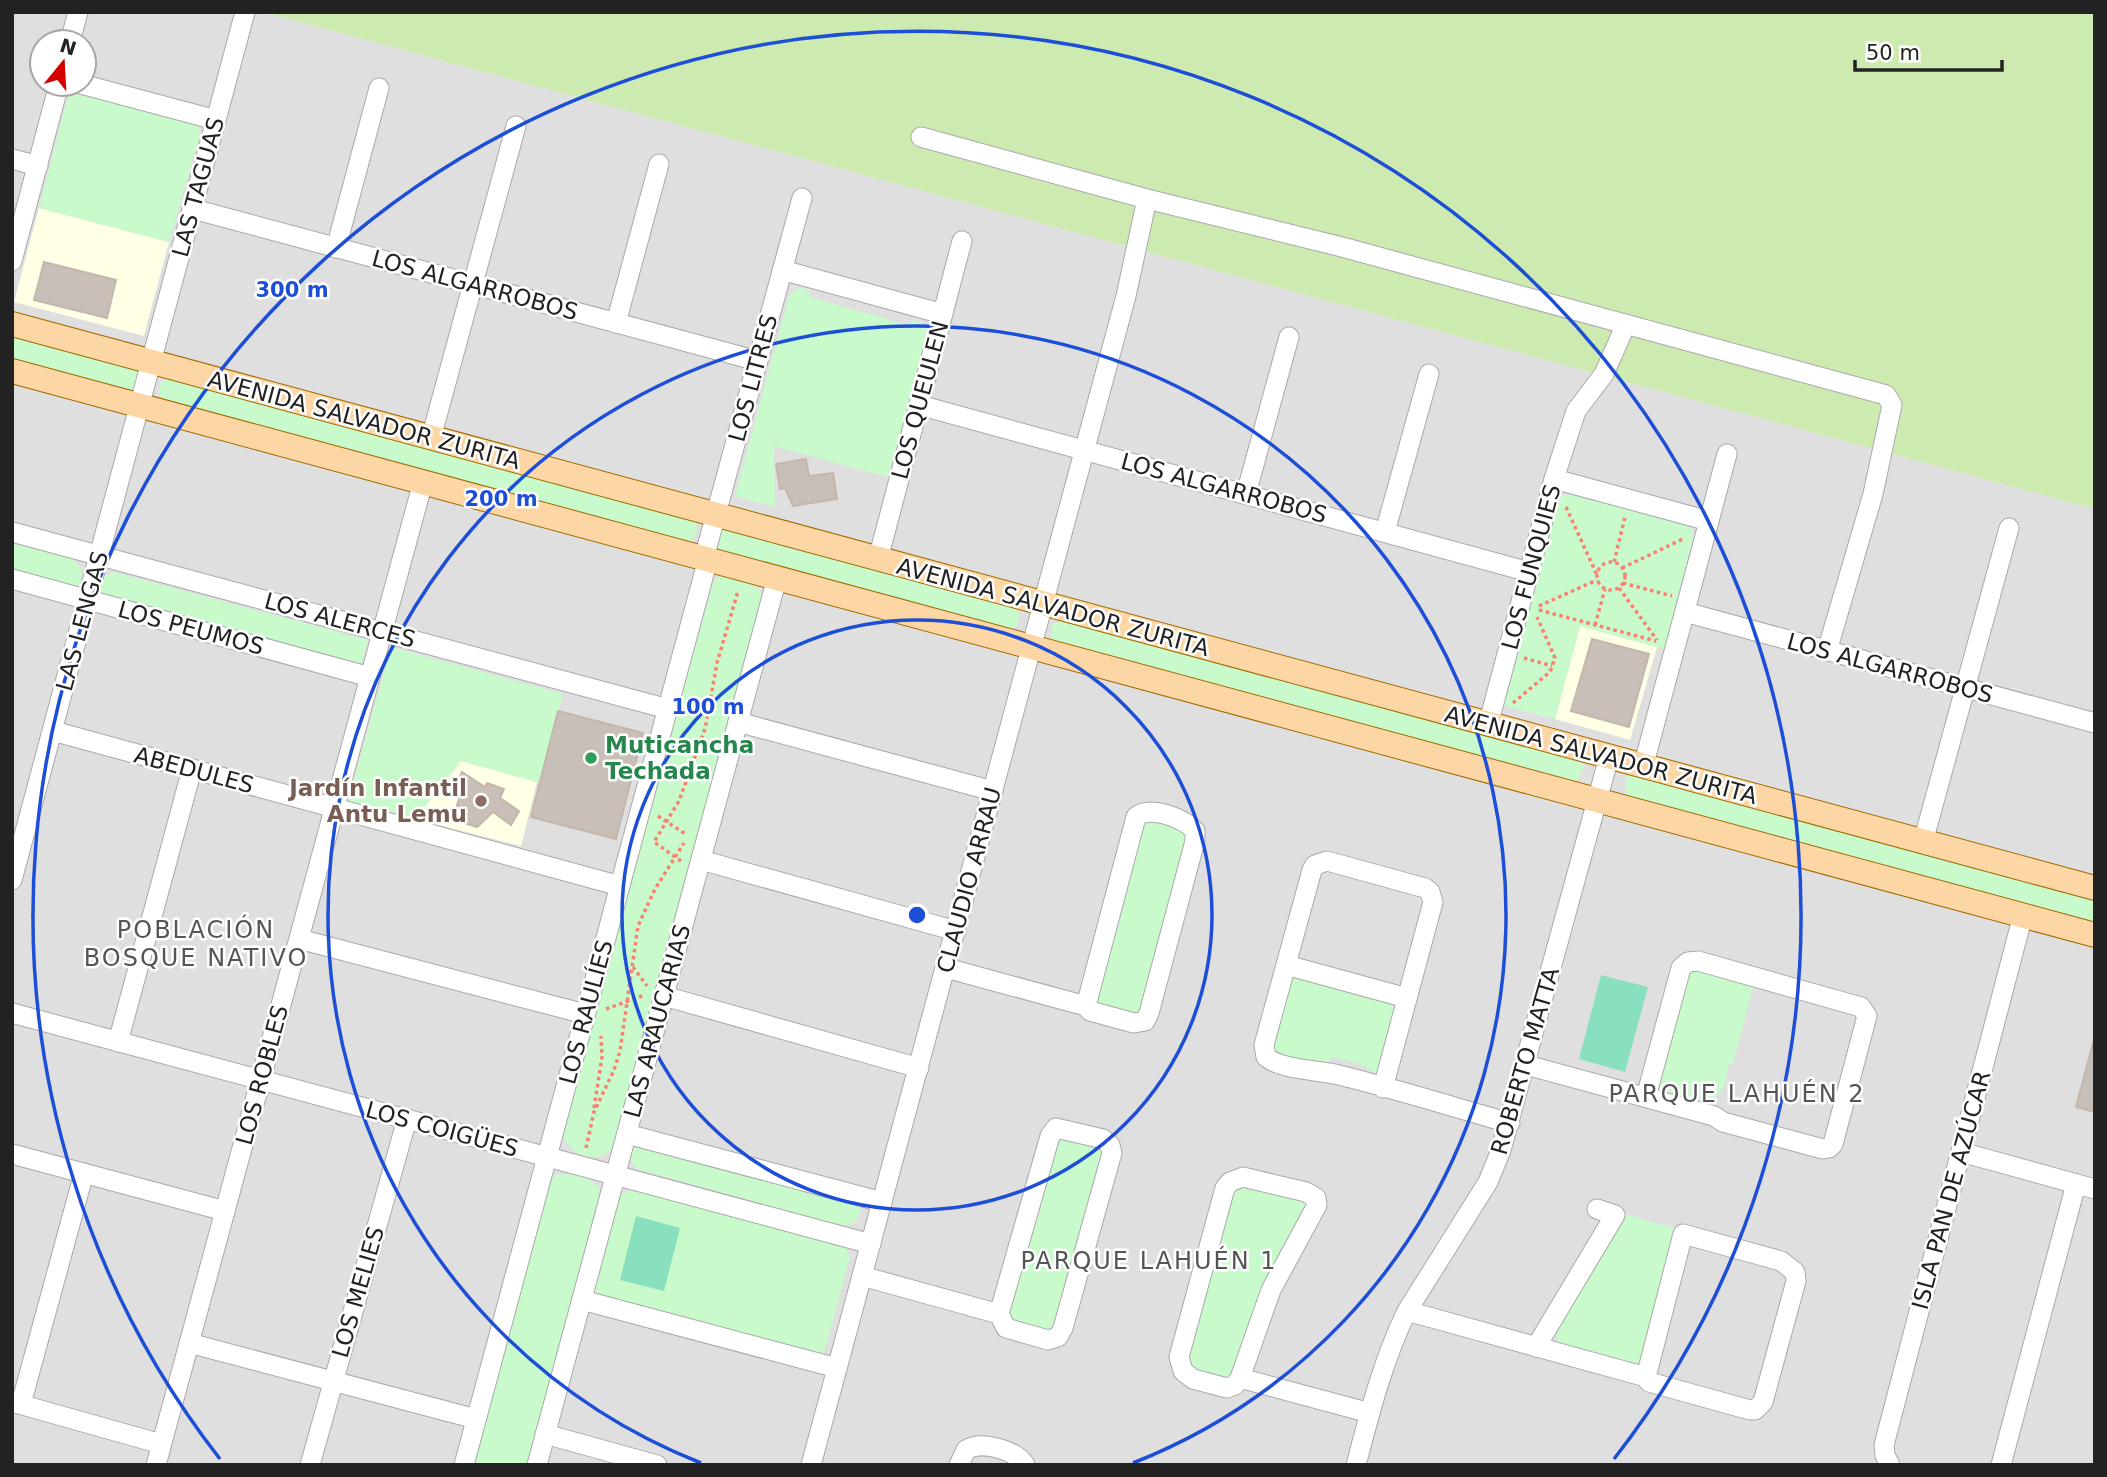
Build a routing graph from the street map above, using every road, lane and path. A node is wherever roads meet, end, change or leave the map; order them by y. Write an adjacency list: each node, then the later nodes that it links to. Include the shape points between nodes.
1 (245, 12): 5 (street, LAS TAGUAS)
2 (379, 88): 15 (street)
3 (98, 89): 5 (street)
4 (55, 98): 10 (street)
5 (216, 120): 13 (street, LAS TAGUAS)
6 (516, 126): 18 (street)
7 (921, 137): 12 (street)
8 (12, 159): 10 (street)
9 (659, 164): 20 (street)
10 (38, 166): 16 (street)
11 (802, 198): 17 (street, LOS LITRES)
12 (1147, 199): 22 (street); 31 (street, CLAUDIO ARRAU)
13 (193, 209): 15 (street, LOS ALGARROBOS); 25 (street, LAS TAGUAS)
14 (962, 241): 19 (street, LOS QUEULEN)
15 (336, 248): 18 (street, LOS ALGARROBOS)
16 (12, 261)
17 (782, 270): 19 (street); 24 (street, LOS LITRES)
18 (473, 284): 20 (street, LOS ALGARROBOS); 30 (street)
19 (943, 314): 28 (street, LOS QUEULEN)
20 (616, 323): 24 (street, LOS ALGARROBOS)
21 (12, 324): 25 (main road, AVENIDA SALVADOR ZURITA)
22 (1626, 324): 33 (street, LOS FUNQUIES, via 1604,374 1576,411); 63 (street, via 1886,395 1892,405 1873,494)
23 (1289, 337): 35 (street)
24 (758, 361): 37 (street, LOS LITRES)
25 (153, 363): 29 (street, LAS LENGAS); 30 (main road, AVENIDA SALVADOR ZURITA)
26 (12, 371): 29 (main road, AVENIDA SALVADOR ZURITA)
27 (1429, 374): 41 (street)
28 (919, 405): 31 (street, LOS ALGARROBOS); 44 (street, LOS QUEULEN)
29 (141, 406): 34 (main road, AVENIDA SALVADOR ZURITA); 42 (street, LAS LENGAS)
30 (431, 438): 37 (main road, AVENIDA SALVADOR ZURITA)
31 (1084, 450): 35 (street, LOS ALGARROBOS); 56 (street, CLAUDIO ARRAU)
32 (1727, 454): 38 (street)
33 (1554, 479): 36 (street); 47 (street, LOS FUNQUIES); 49 (path)
34 (423, 482): 43 (main road, AVENIDA SALVADOR ZURITA); 60 (street, LOS ROBLES)
35 (1246, 494): 41 (street, LOS ALGARROBOS)
36 (1629, 499): 38 (street); 45 (path)
37 (716, 515): 43 (street, LOS LITRES); 44 (main road, AVENIDA SALVADOR ZURITA)
38 (1708, 525): 46 (path); 57 (street)
39 (2009, 528): 67 (street)
40 (12, 532): 42 (street, LOS ALERCES)
41 (1385, 532): 47 (street, LOS ALGARROBOS)
42 (100, 556): 55 (street, LAS LENGAS); 60 (street, LOS ALERCES)
43 (706, 559): 48 (main road, AVENIDA SALVADOR ZURITA); 68 (street, LOS RAULÍES)
44 (878, 559): 56 (main road, AVENIDA SALVADOR ZURITA)
45 (1614, 562): 46 (path); 49 (path, via 1602,565)
46 (1622, 568): 51 (path)
47 (1529, 572): 64 (street, LOS FUNQUIES)
48 (777, 578): 62 (main road, AVENIDA SALVADOR ZURITA); 70 (street, LAS ARAUCARIAS)
49 (1597, 578): 54 (path); 58 (path)
50 (12, 579): 55 (street, LOS PEUMOS)
51 (1623, 583): 53 (path); 57 (path)
52 (739, 586): 80 (path, via 717,663 705,729)
53 (1619, 588): 54 (path); 61 (path)
54 (1605, 589): 59 (path)
55 (88, 599): 66 (street, LOS PEUMOS); 72 (street, LAS LENGAS)
56 (1044, 604): 62 (street, CLAUDIO ARRAU); 69 (main road, AVENIDA SALVADOR ZURITA)
57 (1686, 606): 61 (street); 63 (street, LOS ALGARROBOS)
58 (1533, 609): 59 (path); 65 (path, via 1555,658)
59 (1595, 625): 61 (path)
60 (382, 632): 66 (street, LOS ROBLES); 68 (street, LOS ALERCES)
61 (1666, 644): 74 (street)
62 (1032, 647): 76 (street, CLAUDIO ARRAU); 77 (main road, AVENIDA SALVADOR ZURITA)
63 (1827, 651): 67 (street, LOS ALGARROBOS)
64 (1507, 653): 65 (path); 69 (street, LOS FUNQUIES)
65 (1552, 666): 69 (path)
66 (370, 677): 79 (street, LOS ROBLES)
67 (1965, 688): 71 (street, LOS ALGARROBOS); 81 (street)
68 (668, 709): 78 (street, LOS RAULÍES)
69 (1496, 718): 73 (main road, AVENIDA SALVADOR ZURITA)
70 (738, 722): 76 (street); 83 (street, LAS ARAUCARIAS)
71 (2095, 723)
72 (52, 731): 75 (street, ABEDULES); 84 (street, LAS LENGAS)
73 (1609, 757): 74 (main road, AVENIDA SALVADOR ZURITA); 77 (street, ROBERTO MATTA)
74 (1643, 767): 81 (main road, AVENIDA SALVADOR ZURITA)
75 (192, 769): 79 (street, ABEDULES); 100 (street)
76 (993, 791): 88 (street, CLAUDIO ARRAU)
77 (1598, 800): 87 (main road, AVENIDA SALVADOR ZURITA); 101 (street, ROBERTO MATTA)
78 (642, 806): 80 (path); 85 (street, LOS RAULÍES)
79 (334, 808): 85 (street, ABEDULES); 90 (street, LOS ROBLES)
80 (668, 822): 82 (path, via 654,842); 82 (path, via 689,836)
81 (1923, 842): 86 (main road, AVENIDA SALVADOR ZURITA)
82 (675, 857): 83 (path); 92 (path, via 638,926)
83 (699, 866): 88 (street); 94 (street, LAS ARAUCARIAS)
84 (14, 868)
85 (620, 886): 99 (street, LOS RAULÍES)
86 (2095, 888)
87 (2023, 915): 89 (main road, AVENIDA SALVADOR ZURITA); 110 (street, ISLA PAN DE AZÚCAR)
88 (956, 931): 93 (street, CLAUDIO ARRAU)
89 (2095, 935)
90 (299, 939): 99 (street); 103 (street, LOS ROBLES)
91 (1286, 965): 95 (street); 95 (street, via 1312,870 1321,862 1339,864 1430,892 1433,902); 104 (street, via 1264,1045 1266,1057)
92 (633, 967): 96 (path); 96 (path, via 653,993)
93 (946, 968): 97 (street); 102 (street, CLAUDIO ARRAU)
94 (664, 996): 102 (street); 109 (street, LAS ARAUCARIAS)
95 (1407, 998): 104 (street)
96 (628, 1000): 99 (path); 106 (path, via 620,1051)
97 (1086, 1006): 97 (street, via 1134,1023 1148,1017 1195,841 1195,831 1186,822 1151,812 1136,817)
98 (12, 1013): 100 (street, LOS COIGÜES)
99 (591, 1014): 106 (path, via 602,1057); 112 (street, LOS RAULÍES)
100 (118, 1042): 103 (street, LOS COIGÜES)
101 (1526, 1065): 105 (street); 108 (street, ROBERTO MATTA)
102 (919, 1068): 117 (street, CLAUDIO ARRAU)
103 (260, 1080): 107 (street, LOS COIGÜES); 119 (street, LOS ROBLES)
104 (1383, 1088): 108 (street)
105 (1646, 1097): 105 (street, via 1681,968 1689,962 1861,1007 1867,1016 1829,1148)
106 (594, 1112): 113 (path)
107 (407, 1119): 112 (street, LOS COIGÜES); 130 (street, LOS MELIES)
108 (1510, 1123): 123 (street, ROBERTO MATTA, via 1488,1182)
109 (627, 1134): 115 (street, LAS ARAUCARIAS); 117 (street)
110 (1962, 1152): 116 (street); 145 (street, ISLA PAN DE AZÚCAR, via 1884,1445)
111 (12, 1154): 114 (street)
112 (547, 1157): 113 (street, LOS COIGÜES); 133 (street, LOS RAULÍES)
113 (581, 1166): 115 (street, LOS COIGÜES)
114 (83, 1173): 119 (street); 131 (street)
115 (615, 1175): 120 (street, LOS COIGÜES); 122 (street, LAS ARAUCARIAS)
116 (2085, 1186): 146 (street)
117 (882, 1202): 120 (street, CLAUDIO ARRAU)
118 (1597, 1209): 126 (street, via 1615,1215)
119 (225, 1212): 125 (street, LOS ROBLES)
120 (871, 1244): 121 (street, CLAUDIO ARRAU)
121 (862, 1276): 124 (street); 127 (street, CLAUDIO ARRAU)
122 (582, 1300): 127 (street); 134 (street, LAS ARAUCARIAS)
123 (1407, 1311): 126 (street); 132 (street, ROBERTO MATTA)
124 (999, 1314): 124 (street, via 1051,1132 1061,1128 1107,1141 1112,1153 1058,1337 1048,1340 1006,1328)
125 (189, 1343): 130 (street); 135 (street, LOS ROBLES)
126 (1535, 1347): 128 (street)
127 (837, 1368): 141 (street, CLAUDIO ARRAU)
128 (1646, 1377): 128 (street, via 1683,1234 1781,1261 1795,1272 1763,1402 1755,1409 1649,1382)
129 (1240, 1378): 129 (street, via 1271,1290 1317,1201 1306,1192 1243,1177 1225,1188 1179,1357 1183,1371 1193,1379 1227,1388); 132 (street)
130 (333, 1382): 133 (street); 137 (street, LOS MELIES)
131 (17, 1403): 135 (street)
132 (1370, 1413): 144 (street, ROBERTO MATTA)
133 (476, 1419): 138 (street, LOS RAULÍES)
134 (545, 1434): 139 (street, LAS ARAUCARIAS); 140 (street)
135 (161, 1444): 136 (street, LOS ROBLES)
136 (156, 1465)
137 (310, 1465)
138 (464, 1465)
139 (537, 1465)
140 (657, 1465)
141 (811, 1465)
142 (959, 1465): 143 (street, via 966,1450 979,1445 1013,1454)
143 (1025, 1465)
144 (1356, 1465)
145 (1890, 1465)
146 (2001, 1465)

